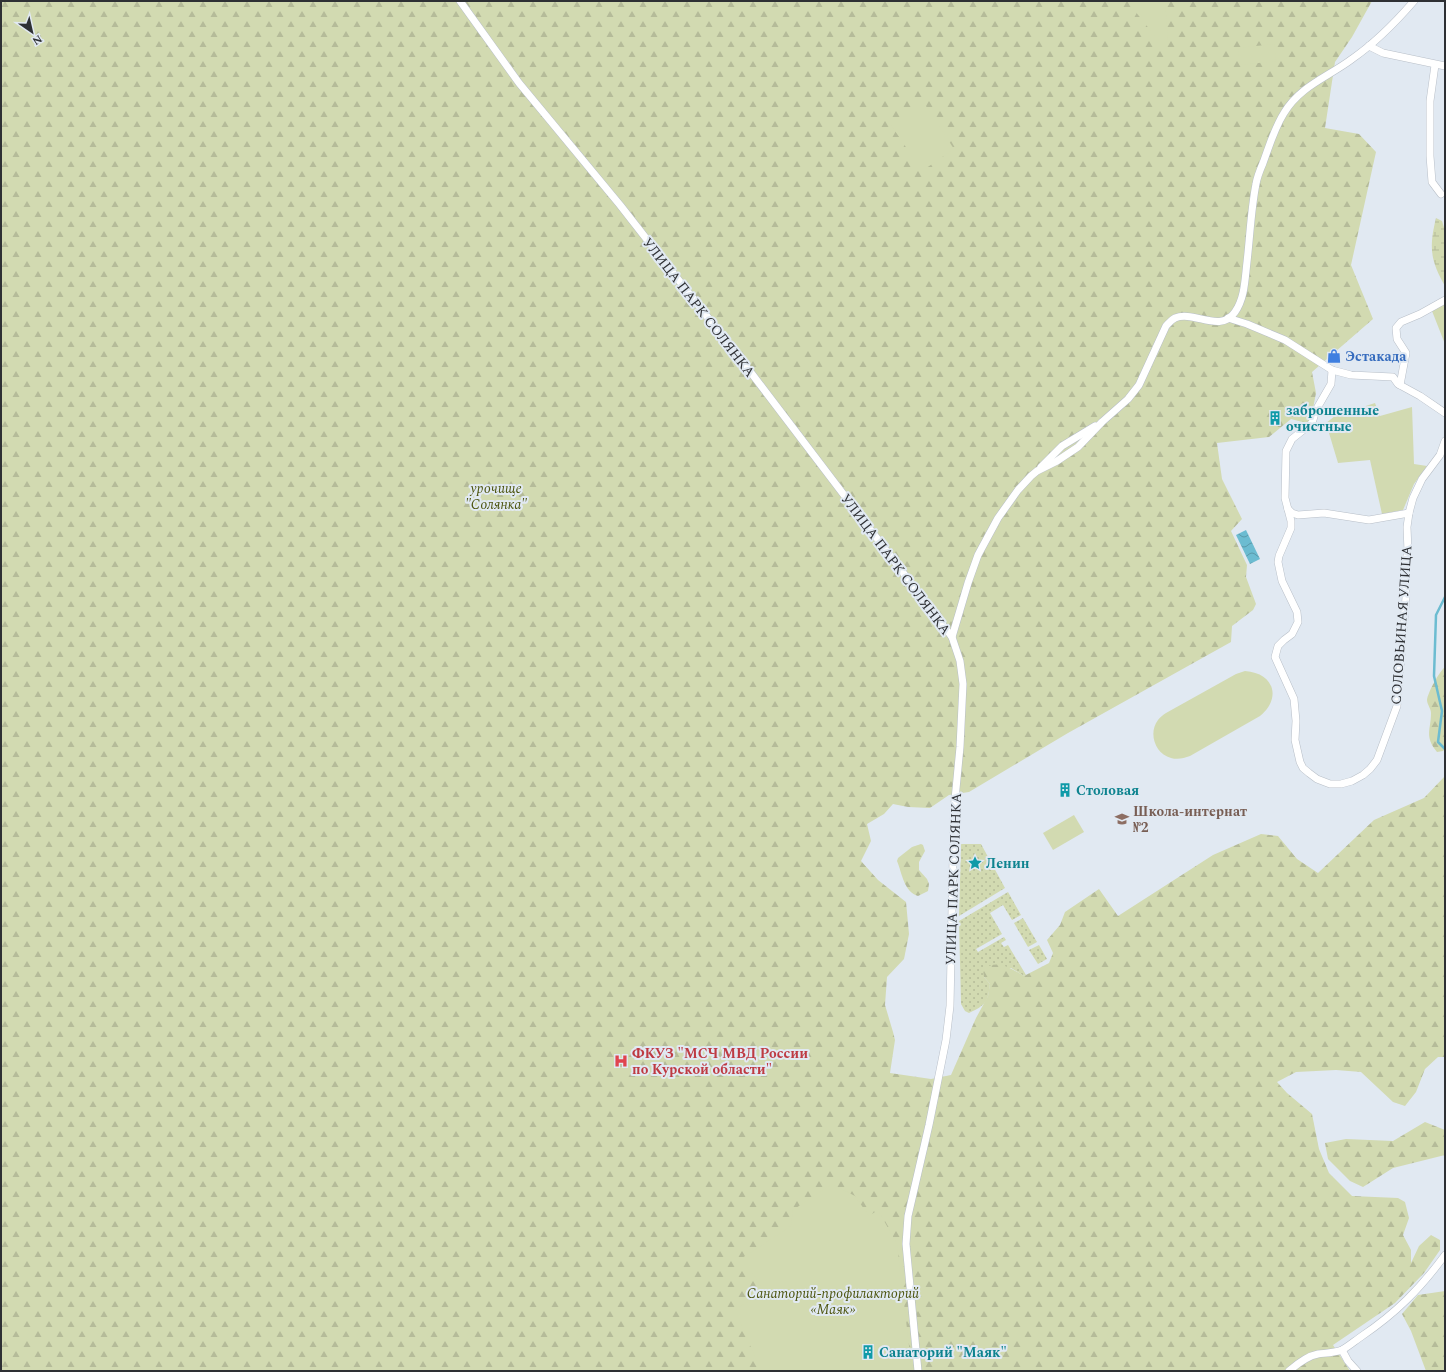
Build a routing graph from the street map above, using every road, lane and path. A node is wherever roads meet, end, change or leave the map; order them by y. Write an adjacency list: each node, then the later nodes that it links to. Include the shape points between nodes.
1 (460, 1): 15 (street, УЛИЦА ПАРК СОЛЯНКА, via 519,83 620,205)
2 (1414, 1): 3 (street)
3 (1369, 46): 4 (street, via 1383,53); 8 (street, via 1301,92 1284,113 1270,141 1256,183 1244,288 1235,312)
4 (1435, 65): 5 (street); 6 (street, via 1430,101 1430,156 1432,182)
5 (1445, 66)
6 (1441, 194)
7 (1445, 300): 10 (street, via 1401,322 1396,328 1397,339 1406,353)
8 (1228, 318): 9 (street, via 1285,340); 15 (street, via 1220,322 1184,316 1170,322 1138,385 1128,399 1078,447 1036,471 1018,490 998,518 978,555)
9 (1332, 370): 10 (street, via 1351,375 1393,377); 13 (street, via 1331,384 1316,410 1312,423 1292,439 1286,451 1285,498)
10 (1400, 385): 11 (street)
11 (1445, 413)
12 (1445, 441): 14 (street, СОЛОВЬИНАЯ УЛИЦА, via 1440,455 1422,479)
13 (1288, 509): 14 (street, via 1298,515 1324,513 1369,520); 14 (street, СОЛОВЬИНАЯ УЛИЦА, via 1291,528 1279,556 1278,570 1297,612 1298,622 1292,634 1278,646 1275,657 1294,699 1295,740 1300,762 1303,768 1318,779 1330,784 1352,781 1370,769 1377,760 1397,706 1406,597 1405,565)
14 (1409, 513)
15 (952, 637): 18 (street, УЛИЦА ПАРК СОЛЯНКА, via 960,661 963,684 954,810 950,1006 929,1125 908,1216 906,1244)
16 (1445, 1255): 17 (street, via 1430,1276 1403,1305)
17 (1342, 1350): 19 (street, via 1316,1354); 20 (street)
18 (918, 1371)
19 (1289, 1371)
20 (1357, 1371)

